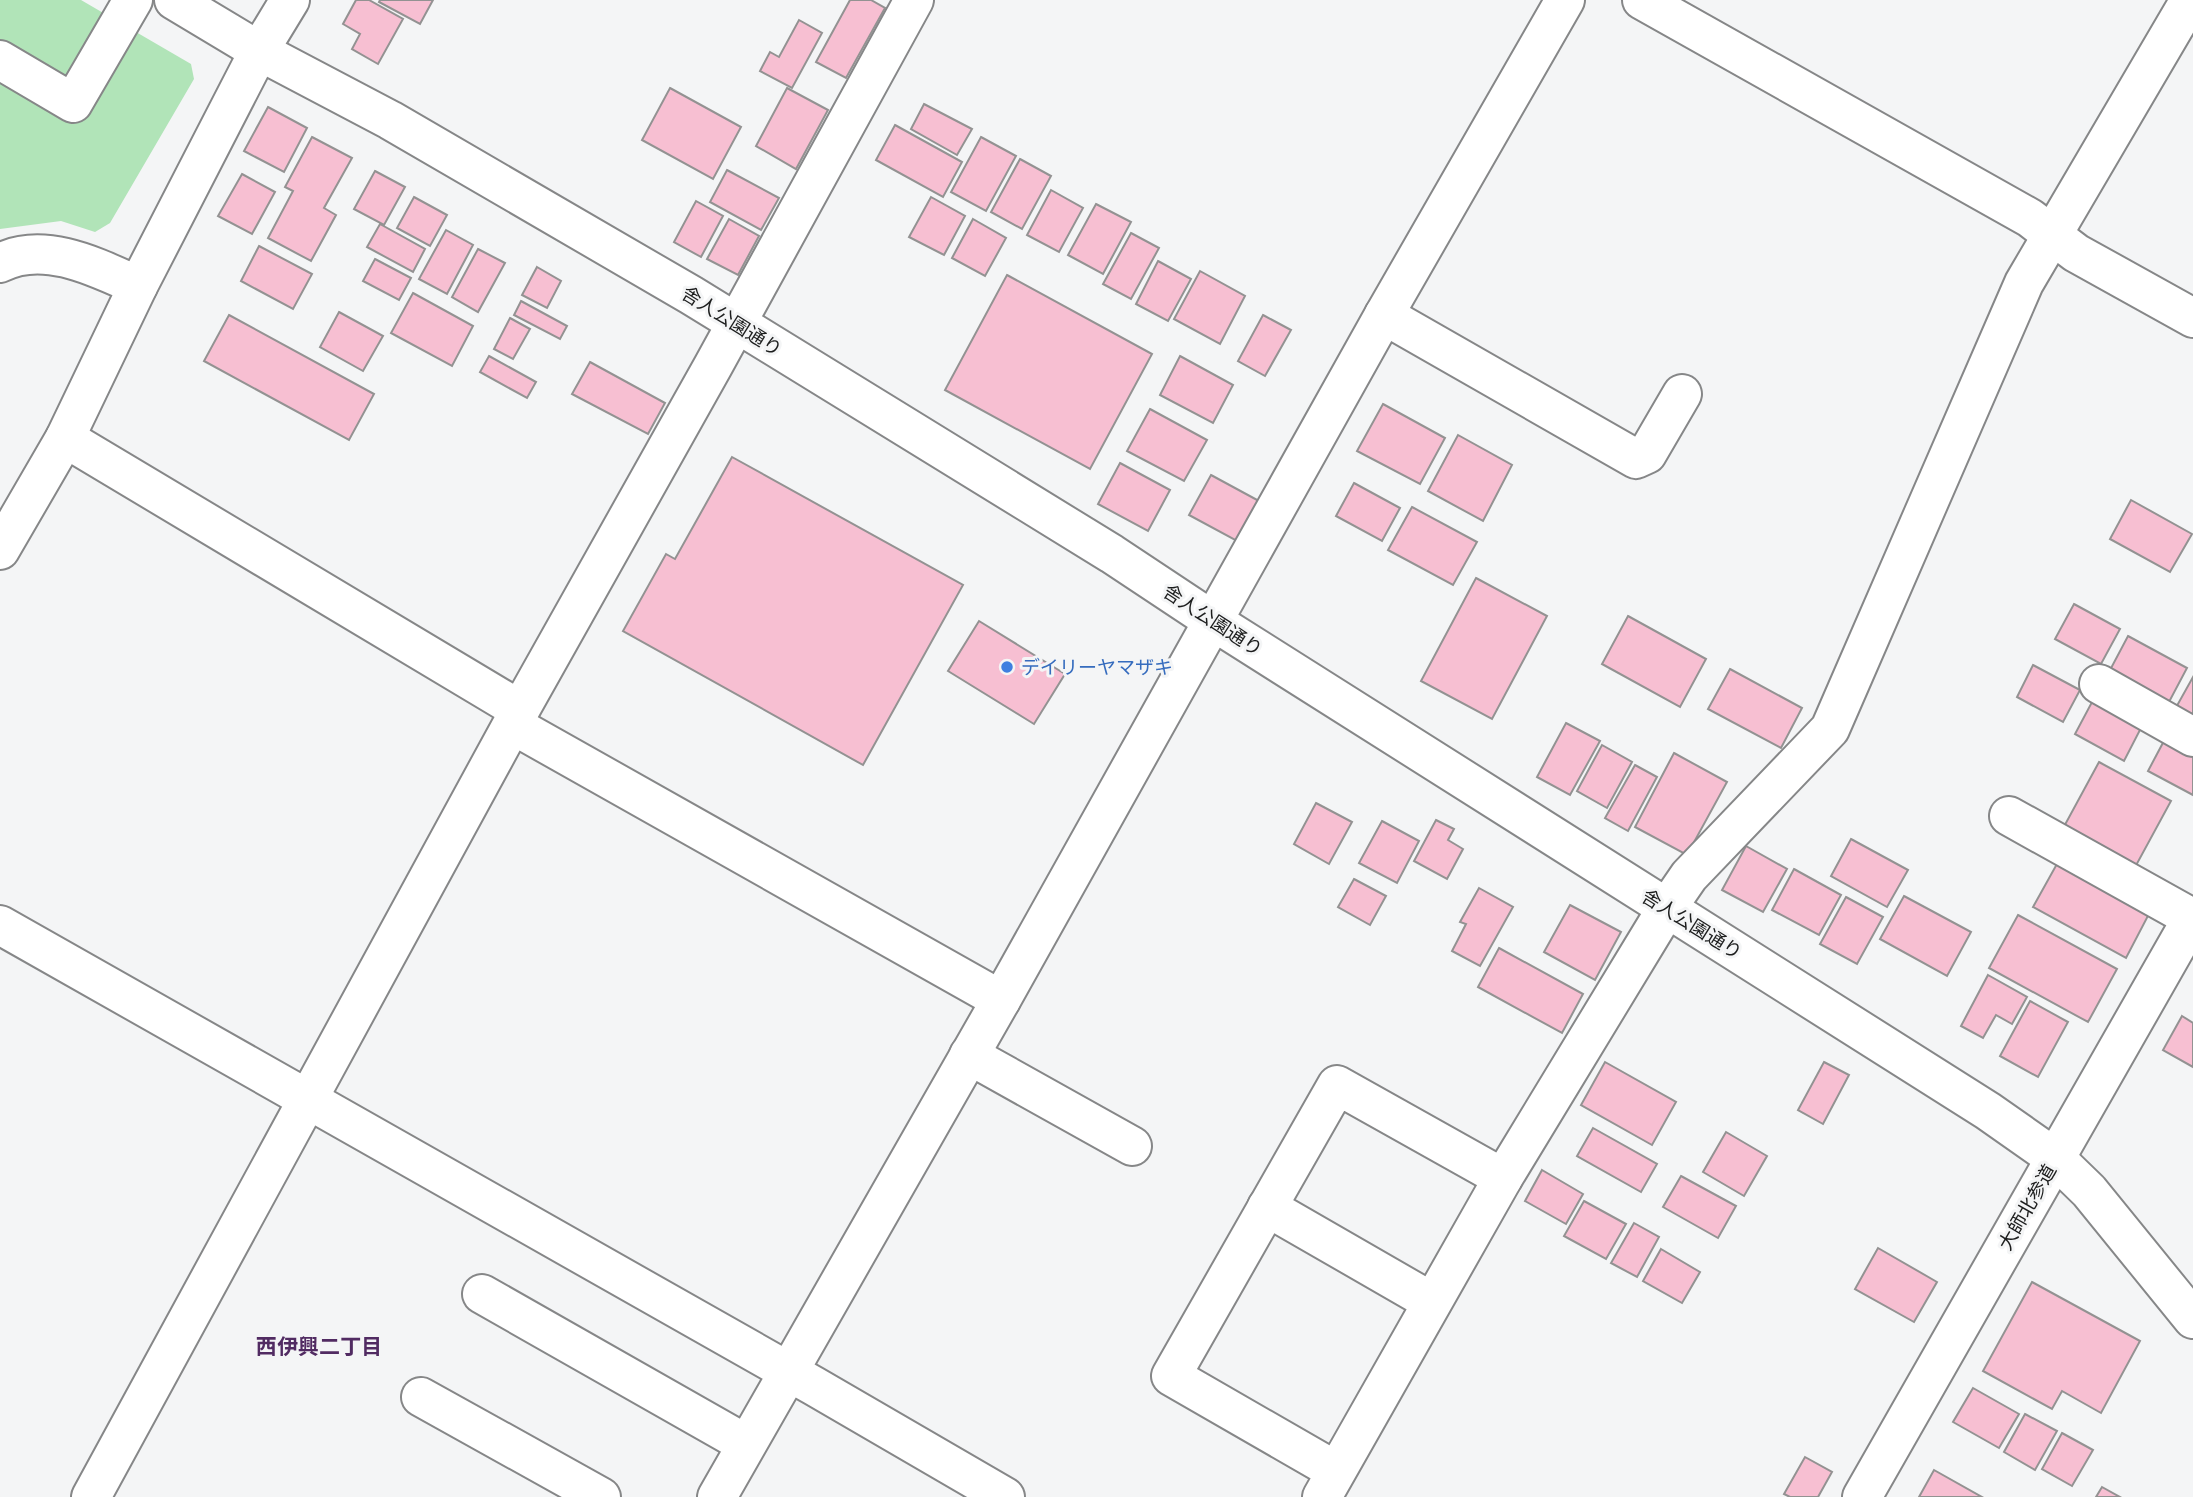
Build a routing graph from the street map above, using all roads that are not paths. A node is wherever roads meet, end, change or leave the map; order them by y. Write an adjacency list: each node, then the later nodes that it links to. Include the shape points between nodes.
1 (133, 0): 9 (street, via 73,103)
2 (174, 0): 8 (street, 舎人公園通り)
3 (290, 0): 8 (street)
4 (914, 0): 15 (street)
5 (1564, 0): 13 (street)
6 (1642, 0): 10 (street, via 2030,218)
7 (2190, 0): 10 (street)
8 (260, 51): 12 (street); 15 (street, 舎人公園通り, via 390,120)
9 (0, 60)
10 (2053, 236): 14 (street); 24 (street, via 2024,283 1830,729 1689,876)
11 (0, 263): 12 (street, via 41,255 66,258)
12 (138, 286): 17 (street)
13 (1384, 315): 16 (street, via 1636,459 1647,454); 19 (street)
14 (2193, 318)
15 (737, 324): 19 (street, 舎人公園通り); 21 (street)
16 (1682, 394)
17 (65, 438): 18 (street); 21 (street)
18 (0, 550)
19 (1213, 621): 24 (street, 舎人公園通り); 27 (street)
20 (2099, 684): 22 (street)
21 (517, 718): 27 (street); 29 (street)
22 (2193, 737)
23 (2009, 816): 26 (street)
24 (1667, 908): 31 (street, 舎人公園通り); 32 (street)
25 (0, 925): 29 (street)
26 (2189, 931): 31 (street, 大師北参道)
27 (1001, 1000): 28 (street)
28 (969, 1055): 30 (street); 37 (street)
29 (307, 1101): 37 (street); 41 (street)
30 (1131, 1147)
31 (2055, 1158): 36 (street, 舎人公園通り, via 2089,1191); 45 (street, 大師北参道)
32 (1503, 1178): 33 (street, via 1327,1079); 35 (street)
33 (1267, 1208): 35 (street); 40 (street, via 1171,1376)
34 (482, 1294): 39 (street)
35 (1432, 1301): 40 (street)
36 (2193, 1319)
37 (790, 1372): 39 (street); 44 (street)
38 (421, 1397): 42 (street)
39 (747, 1444): 43 (street)
40 (1329, 1484)
41 (91, 1497)
42 (601, 1497)
43 (717, 1497)
44 (1005, 1497)
45 (1862, 1497)

